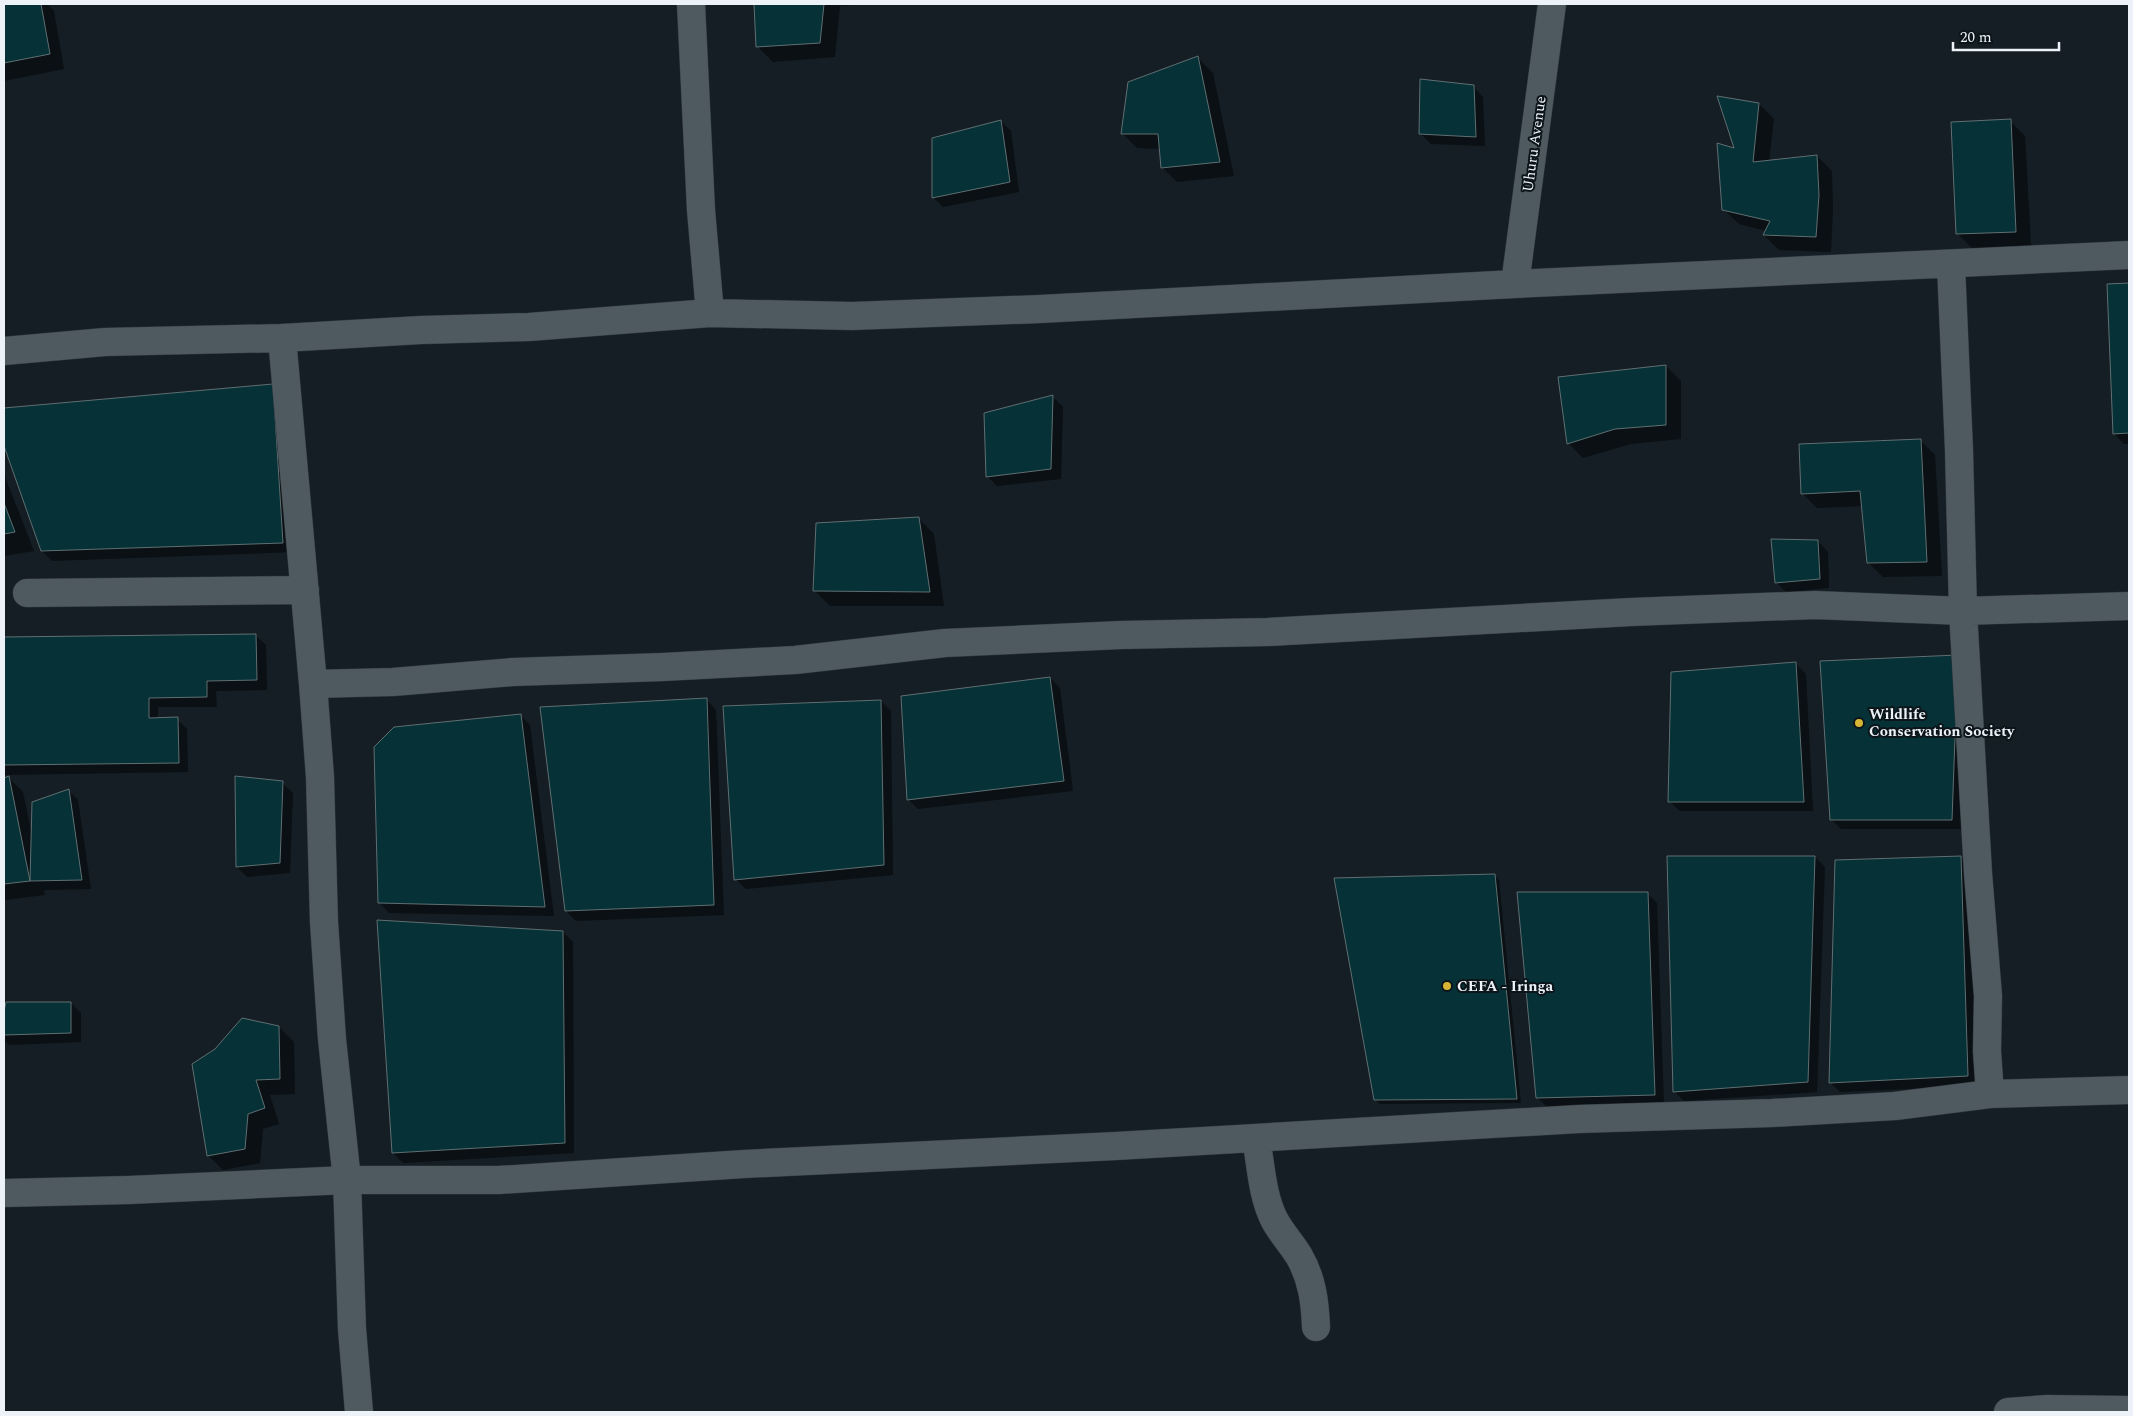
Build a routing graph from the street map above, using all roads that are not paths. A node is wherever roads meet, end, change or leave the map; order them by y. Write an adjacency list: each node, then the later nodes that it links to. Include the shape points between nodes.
1 (691, 4): 6 (street, via 701,210)
2 (1552, 4): 5 (street, Uhuru Avenue)
3 (2129, 255): 4 (street)
4 (1951, 265): 5 (street); 12 (street)
5 (1515, 284): 6 (street, via 852,316)
6 (710, 313): 7 (street, via 529,327)
7 (282, 338): 8 (street, via 105,342); 9 (street)
8 (4, 351)
9 (305, 590): 10 (street); 13 (street)
10 (27, 593)
11 (2129, 606): 12 (street)
12 (1963, 611): 13 (street, via 1815,605 1630,612 1268,632 945,643 785,660); 15 (street, via 1988,996)
13 (313, 684): 17 (street, via 320,777 324,932)
14 (2129, 1090): 15 (street)
15 (1990, 1094): 16 (street, via 1895,1106 1579,1119)
16 (1256, 1138): 17 (street, via 499,1180); 19 (street, via 1274,1220 1308,1277)
17 (347, 1180): 18 (street); 21 (street, via 352,1329)
18 (4, 1192)
19 (1316, 1327)
20 (2116, 1411): 22 (street, via 2047,1409)
21 (359, 1412)
22 (2008, 1412)

